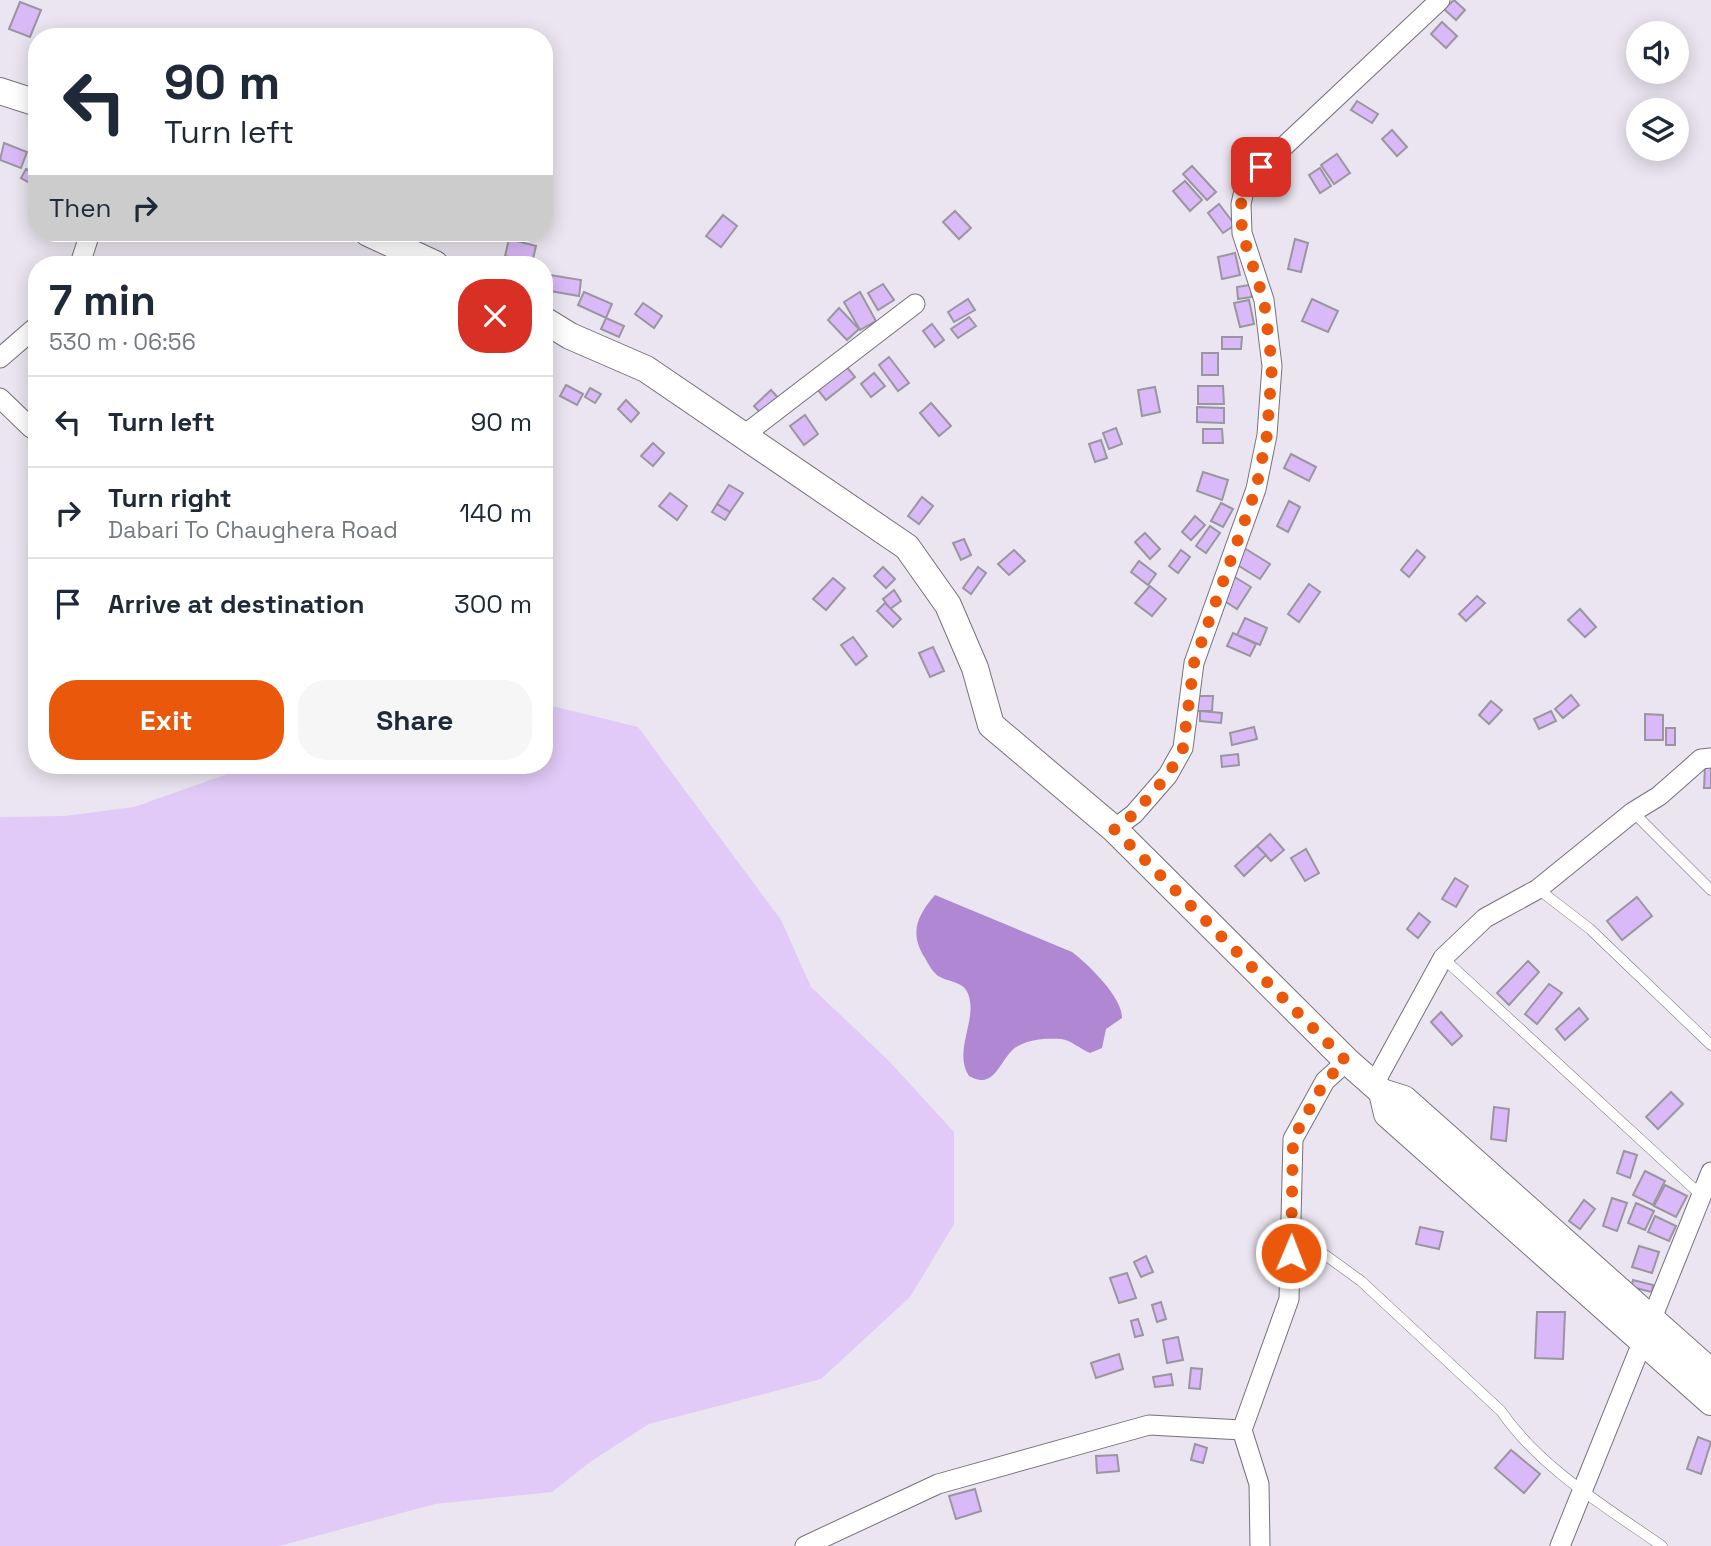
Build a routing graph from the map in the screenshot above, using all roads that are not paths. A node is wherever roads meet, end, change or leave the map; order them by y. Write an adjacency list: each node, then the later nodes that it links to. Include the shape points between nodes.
1 (1440, 0): 15 (street, via 1246,182 1242,233 1264,300 1272,366 1267,435 1256,489 1194,663 1183,748 1168,775 1134,814)
2 (0, 91): 3 (main road)
3 (28, 100)
4 (387, 242): 5 (main road)
5 (418, 256)
6 (915, 304): 12 (street)
7 (553, 326): 12 (main road, via 646,369)
8 (28, 334): 9 (street)
9 (0, 358)
10 (0, 398): 11 (street)
11 (28, 425)
12 (744, 435): 15 (main road, via 907,547 948,605 975,668 991,725)
13 (1711, 758): 14 (street, via 1701,760)
14 (1633, 812): 16 (street); 17 (lane)
15 (1114, 829): 20 (main road)
16 (1538, 889): 18 (street, via 1485,918); 19 (lane, via 1590,929)
17 (1711, 890)
18 (1443, 958): 21 (street); 23 (lane)
19 (1711, 1045)
20 (1346, 1061): 21 (main road); 24 (street, via 1325,1081 1293,1139)
21 (1378, 1088): 25 (main road, via 1404,1099); 26 (main road, via 1387,1114)
22 (1711, 1172): 23 (street)
23 (1703, 1197): 25 (street)
24 (1292, 1231): 29 (street, via 1289,1298); 30 (lane, via 1361,1281 1501,1411 1515,1433)
25 (1653, 1318): 26 (street); 27 (main road)
26 (1643, 1344): 28 (main road); 30 (street)
27 (1711, 1372)
28 (1711, 1402)
29 (1242, 1430): 31 (street, via 1149,1425 938,1484); 32 (street, via 1259,1484)
30 (1581, 1490): 33 (street); 34 (lane)
31 (805, 1546)
32 (1260, 1546)
33 (1560, 1546)
34 (1662, 1546)

